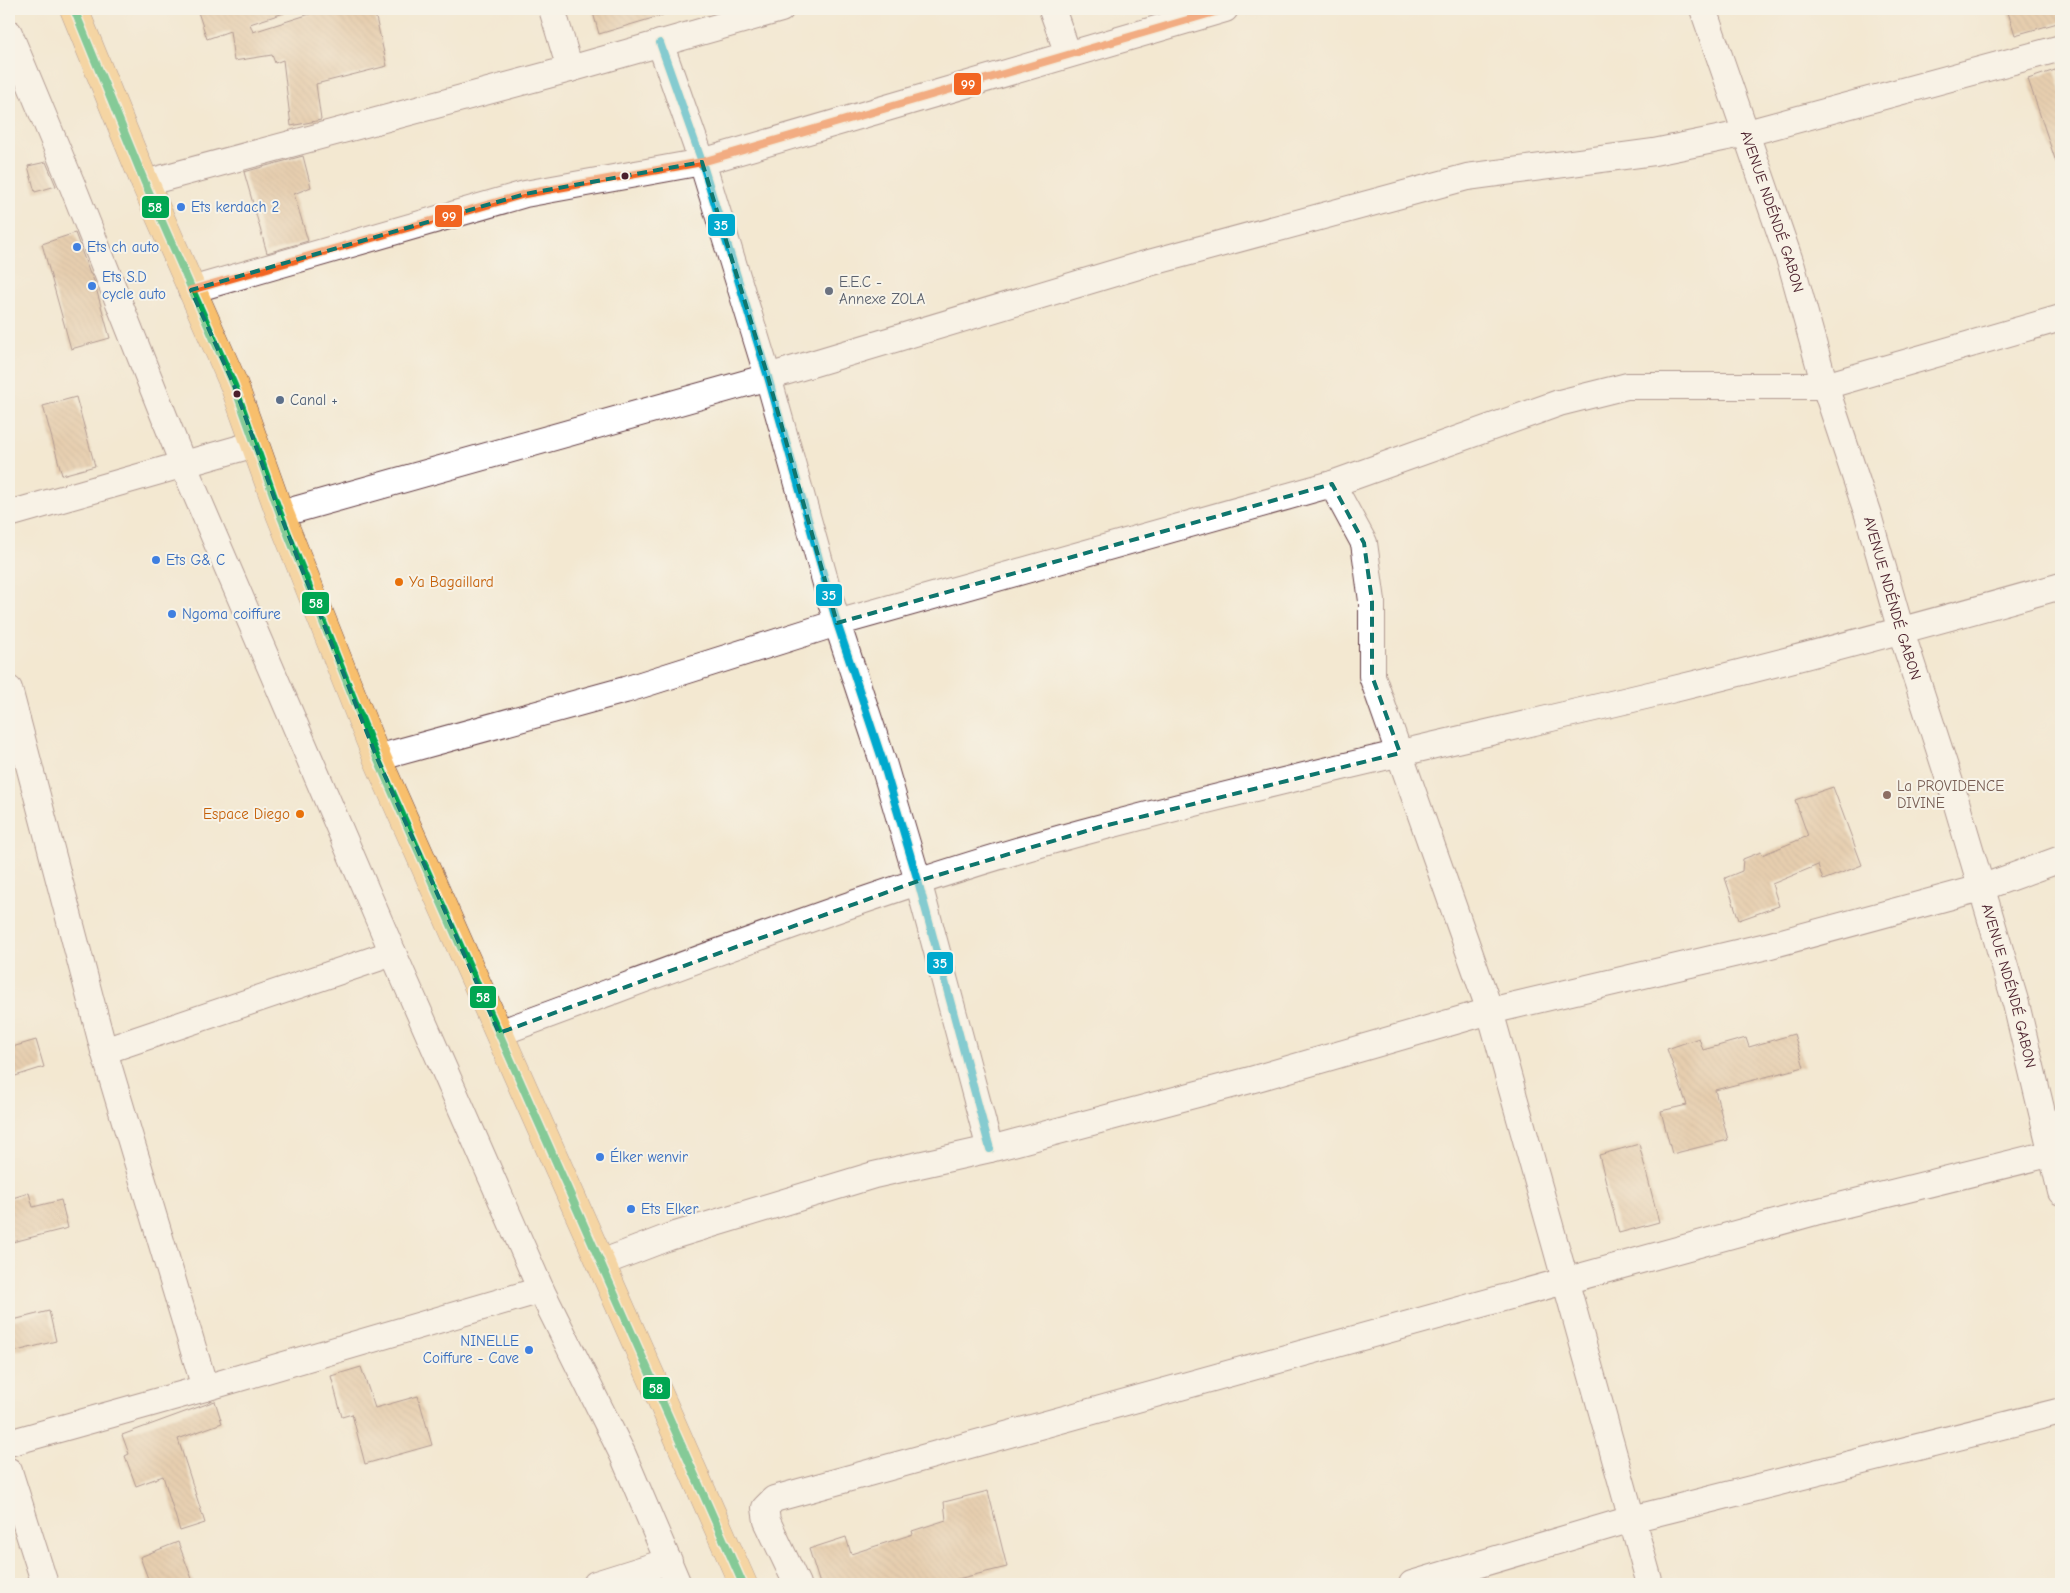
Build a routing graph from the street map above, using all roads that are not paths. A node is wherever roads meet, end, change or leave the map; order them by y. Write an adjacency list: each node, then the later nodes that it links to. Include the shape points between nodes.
1 (74, 9): 14 (highway)
2 (552, 9): 11 (street)
3 (781, 9): 8 (street)
4 (1052, 9): 10 (street)
5 (1225, 9): 10 (street)
6 (1703, 9): 12 (street, AVENUE NDÉNDÉ GABON)
7 (9, 33): 20 (street)
8 (660, 43): 11 (street); 13 (street)
9 (2061, 48): 12 (street)
10 (1068, 54): 13 (street)
11 (570, 69): 14 (street)
12 (1747, 133): 17 (street, via 1654,152 1467,177 1138,266); 18 (street, AVENUE NDÉNDÉ GABON, via 1792,267)
13 (702, 162): 15 (street, via 525,194); 17 (street)
14 (145, 184): 15 (highway)
15 (191, 290): 19 (highway, via 234,385)
16 (2061, 318): 18 (street)
17 (768, 377): 23 (street); 25 (street)
18 (1825, 386): 21 (street, via 1627,386 1559,403); 26 (street, AVENUE NDÉNDÉ GABON, via 1868,515)
19 (255, 444): 20 (street); 23 (highway)
20 (183, 464): 22 (street); 33 (street)
21 (1332, 484): 25 (street); 28 (street, via 1364,543 1372,602 1372,676)
22 (9, 514)
23 (280, 514): 29 (highway)
24 (2061, 586): 26 (street)
25 (837, 623): 29 (street, via 625,690); 31 (street)
26 (1901, 631): 28 (street, via 1671,690); 32 (street, AVENUE NDÉNDÉ GABON)
27 (9, 689): 36 (street)
28 (1400, 753): 31 (street, via 1100,827); 34 (street)
29 (377, 758): 35 (highway)
30 (2061, 859): 32 (street)
31 (918, 881): 35 (street); 37 (street)
32 (1981, 888): 34 (street, via 1768,946); 38 (street, AVENUE NDÉNDÉ GABON)
33 (393, 953): 36 (street); 42 (street)
34 (1490, 1011): 37 (street, via 1244,1082); 41 (street)
35 (499, 1033): 40 (highway)
36 (104, 1051): 43 (street)
37 (990, 1149): 40 (street, via 874,1175 669,1237)
38 (2056, 1153): 39 (street, AVENUE NDÉNDÉ GABON); 41 (street, via 1815,1212)
39 (2061, 1192)
40 (602, 1264): 51 (highway)
41 (1566, 1282): 47 (street); 52 (street, via 774,1499 765,1508 767,1521)
42 (541, 1290): 43 (street); 48 (street, via 622,1456)
43 (205, 1388): 45 (street)
44 (2061, 1411): 47 (street)
45 (9, 1443)
46 (9, 1471): 49 (street)
47 (1632, 1519): 53 (street); 54 (street)
48 (673, 1572): 50 (street)
49 (45, 1584)
50 (596, 1584)
51 (743, 1584)
52 (797, 1584)
53 (1412, 1584)
54 (1650, 1584)

